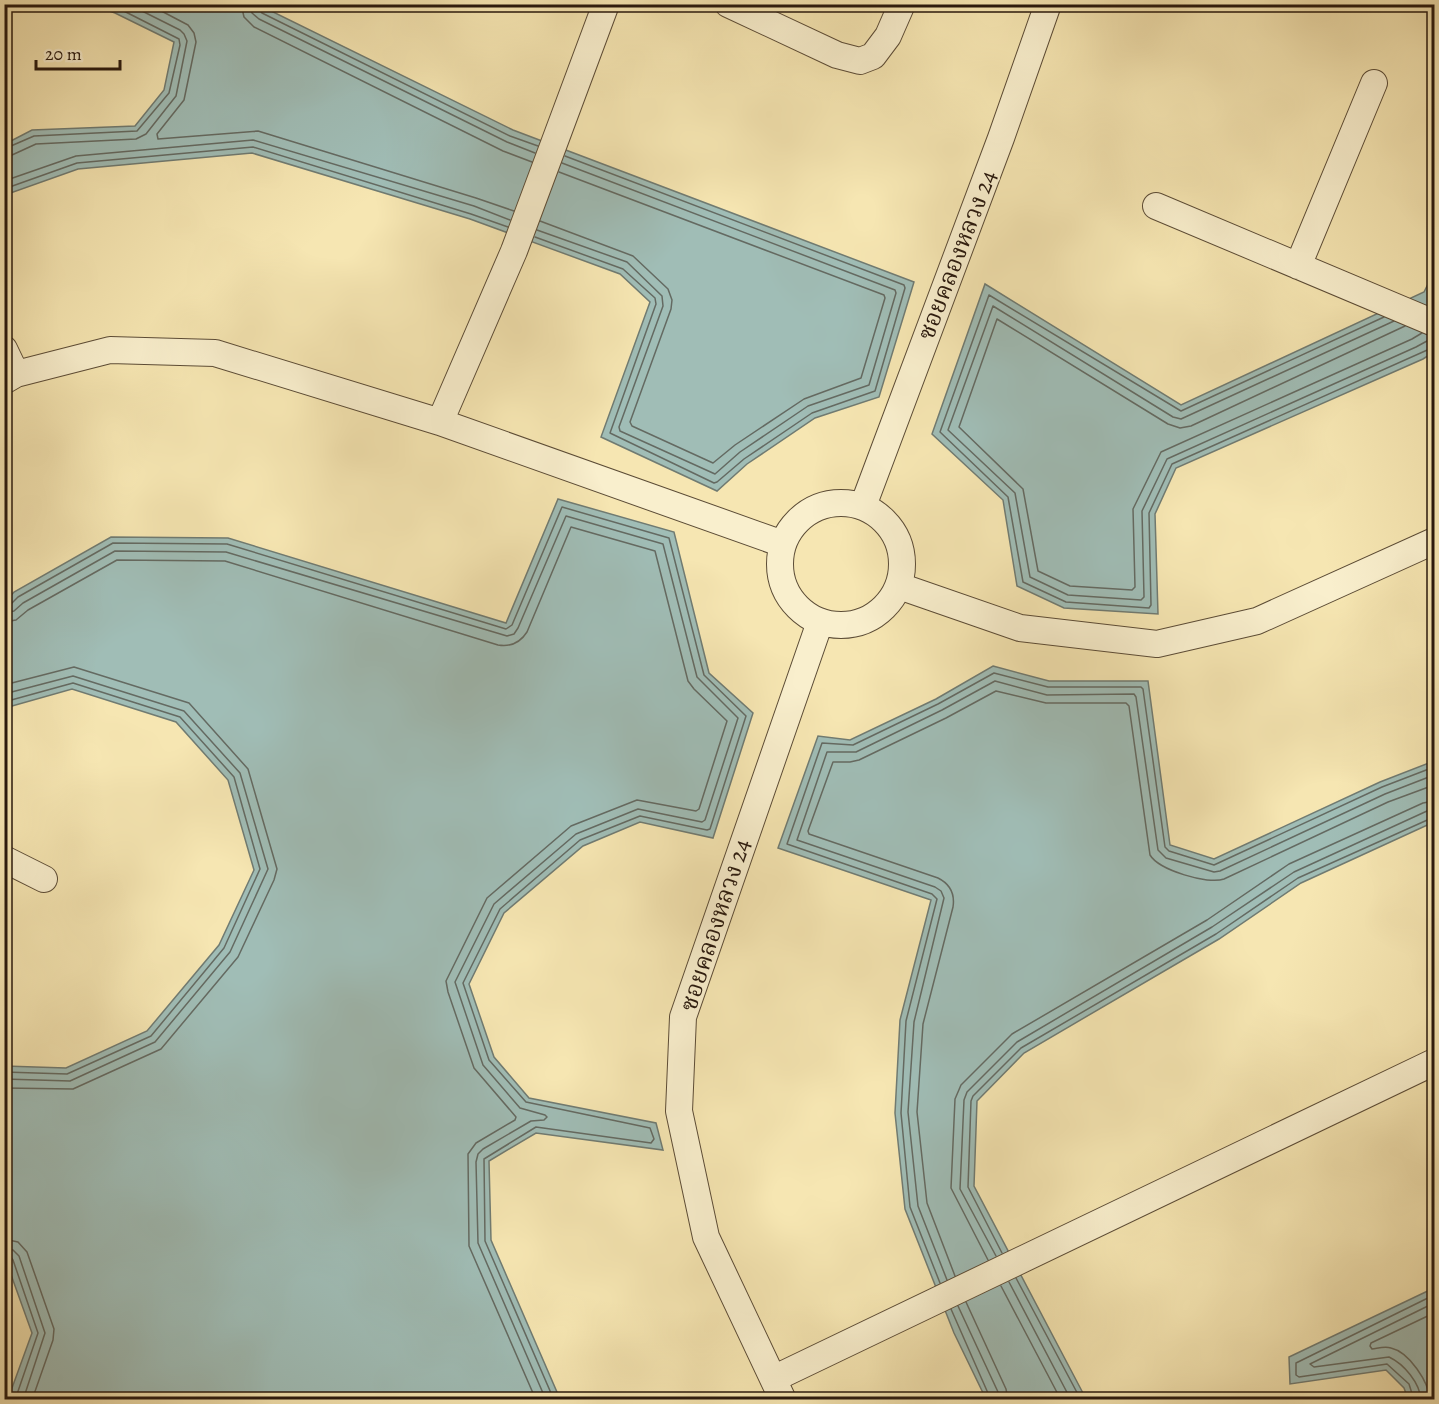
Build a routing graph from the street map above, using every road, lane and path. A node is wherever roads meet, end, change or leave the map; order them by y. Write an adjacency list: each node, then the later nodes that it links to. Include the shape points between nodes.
1 (606, 4): 11 (street, via 513,251)
2 (728, 4): 3 (street, via 837,55 860,61 873,56 888,36)
3 (902, 4)
4 (1048, 4): 12 (street, ซอยคลองหลวง 24)
5 (1374, 83): 7 (street)
6 (1156, 206): 7 (street)
7 (1298, 266): 8 (street)
8 (1434, 323)
9 (4, 349): 10 (street)
10 (10, 377): 11 (street, via 110,350 215,353)
11 (440, 422): 14 (street)
12 (863, 506): 14 (street, via 834,503 806,513 792,526); 15 (street, via 893,530 901,547 903,567)
13 (1434, 541): 15 (street, via 1257,621 1157,644 1020,628)
14 (783, 544): 16 (street, via 779,562 789,599)
15 (899, 586): 16 (street, via 875,616 848,625)
16 (820, 622): 20 (street, ซอยคลองหลวง 24, via 683,1017 679,1111 706,1237)
17 (4, 859): 18 (street)
18 (44, 879)
19 (1434, 1062): 20 (street, via 938,1300)
20 (778, 1389)

